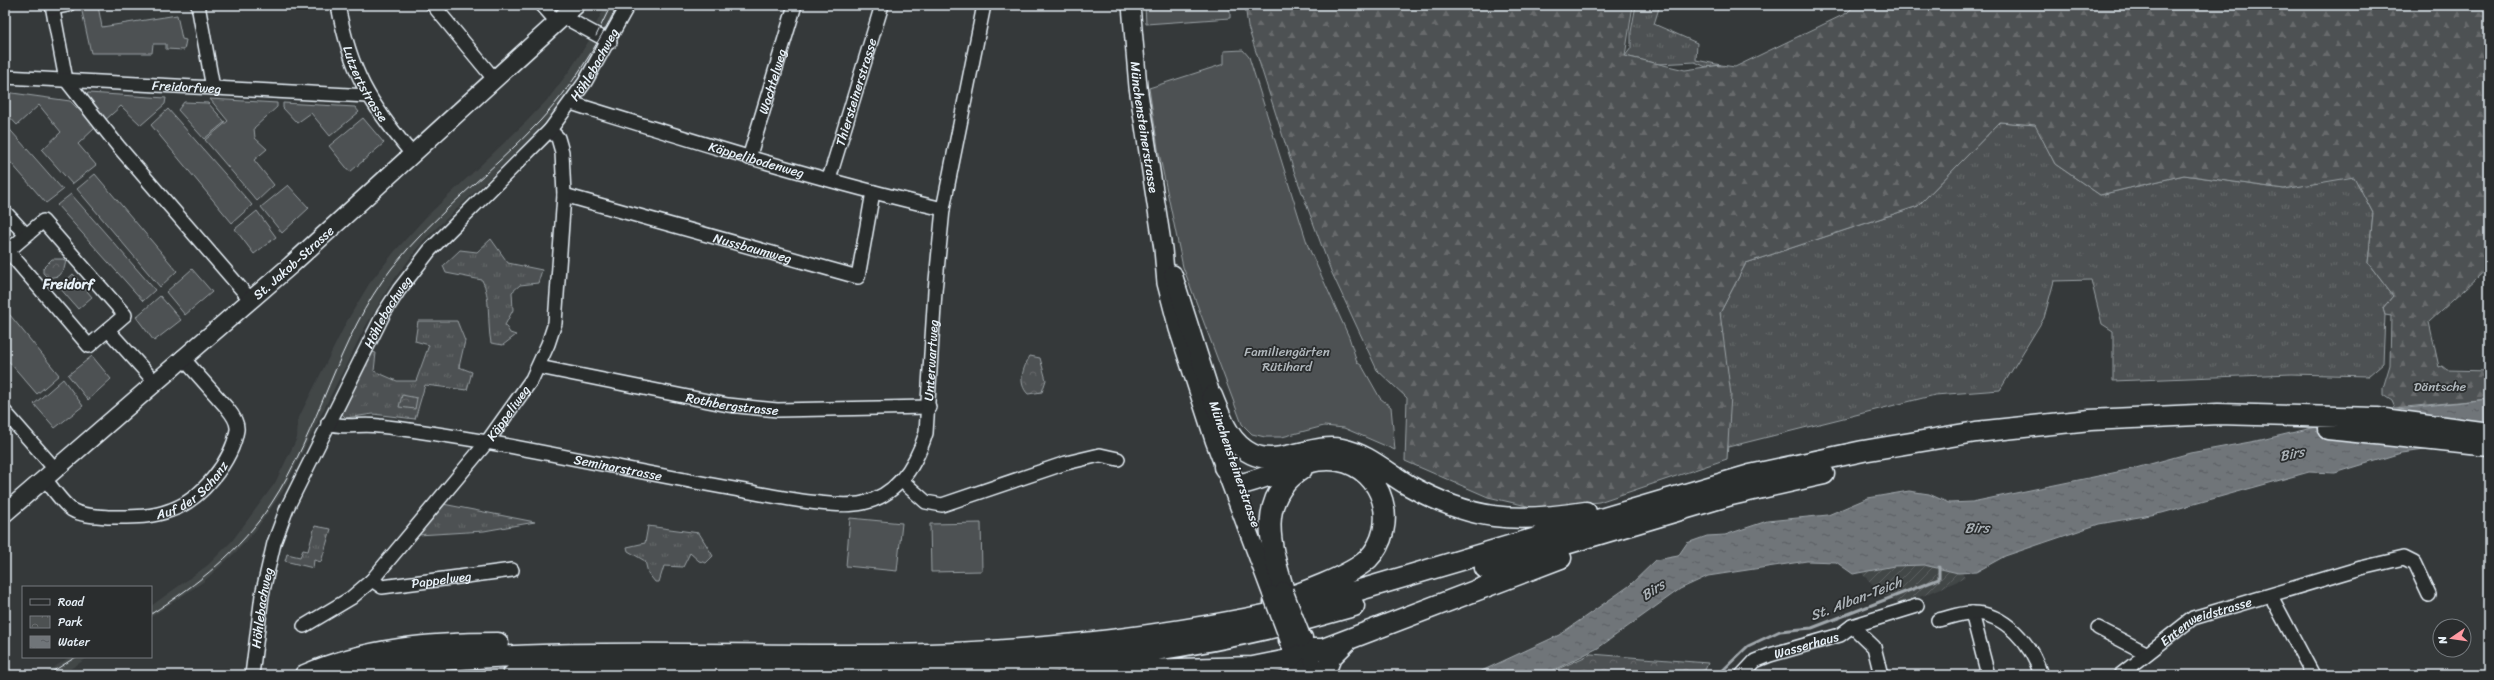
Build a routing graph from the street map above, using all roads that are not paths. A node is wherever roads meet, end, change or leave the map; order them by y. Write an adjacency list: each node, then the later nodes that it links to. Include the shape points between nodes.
1 (68, 5): 11 (street)
2 (198, 5): 17 (street)
3 (338, 5): 18 (street, Lutzertstrasse, via 344,37 354,68)
4 (433, 5): 16 (street)
5 (542, 5): 12 (street)
6 (628, 5): 13 (street, Höhlebachweg)
7 (795, 5): 22 (street, Wachtelweg)
8 (882, 5): 23 (street, Thiersteinerstrasse)
9 (984, 5): 26 (street, Unterwartweg)
10 (1131, 5): 29 (main road, Münchensteinerstrasse, via 1138,87)
11 (52, 6): 15 (street)
12 (566, 15): 13 (street); 16 (main road, St. Jakob-Strasse)
13 (610, 42): 19 (street, Höhlebachweg)
14 (5, 77): 15 (street, Freidorfweg)
15 (66, 80): 17 (street, Freidorfweg); 30 (street, via 118,146)
16 (495, 80): 21 (main road, St. Jakob-Strasse)
17 (213, 88): 18 (street, Freidorfweg)
18 (368, 96): 21 (street, Lutzertstrasse, via 384,121)
19 (571, 103): 20 (street, Höhlebachweg); 22 (street, Käppelibodenweg)
20 (550, 130): 25 (street, Käppeliweg, via 558,138 562,152); 38 (street, Höhlebachweg, via 430,250 410,275 384,313)
21 (412, 154): 30 (main road, St. Jakob-Strasse)
22 (749, 158): 23 (street, Käppelibodenweg)
23 (830, 179): 24 (street, Käppelibodenweg)
24 (873, 192): 25 (street, Nussbaumweg, via 858,277); 26 (street, Käppelibodenweg)
25 (564, 195): 33 (street, Käppeliweg, via 555,323)
26 (943, 209): 36 (street, Unterwartweg, via 935,291)
27 (5, 212): 28 (street)
28 (26, 235): 31 (street, via 43,221 125,315); 31 (street, via 8,251 89,346)
29 (1163, 249): 35 (main road, Münchensteinerstrasse, via 1178,285); 48 (main road, Münchensteinerstrasse, via 1166,284 1178,329)
30 (250, 299): 32 (main road, St. Jakob-Strasse)
31 (108, 330): 34 (street)
32 (182, 357): 34 (main road, St. Jakob-Strasse); 45 (street, Auf der Schanz, via 234,417 237,429 226,457 200,493 173,510 150,517 94,516 72,510)
33 (539, 367): 36 (street, Rothbergstrasse, via 734,406 777,410); 40 (street, Käppeliweg)
34 (154, 381): 45 (main road, St. Jakob-Strasse)
35 (1212, 396): 42 (highway, via 1228,431 1236,444 1244,450 1265,457); 48 (main road, Münchensteinerstrasse)
36 (929, 407): 47 (street, Unterwartweg, via 926,433 920,452)
37 (5, 412): 45 (street, Auf der Schanz)
38 (328, 423): 40 (street, Seminarstrasse, via 341,427 378,425); 72 (street, Höhlebachweg, via 286,508 274,544 262,595)
39 (2489, 433): 49 (highway, via 2377,418 2266,414 2145,416 1976,432 1863,451 1750,475)
40 (487, 442): 47 (street, Seminarstrasse, via 640,473 802,501 861,504 888,493); 52 (street, Käppeliweg)
41 (2489, 446): 46 (highway, via 2317,428 2163,428 1977,445)
42 (1294, 455): 48 (highway); 49 (highway, via 1316,448 1332,447 1352,452 1434,499 1486,516 1546,518 1604,509 1653,495)
43 (1118, 459): 47 (street, via 1100,456 1066,463 942,505 926,502)
44 (1313, 463): 48 (highway); 53 (highway, via 1286,481 1273,506 1271,539); 61 (highway, via 1338,460 1358,468 1376,485 1382,496 1384,524 1376,548 1368,558 1324,582 1284,599)
45 (50, 473): 50 (main road, St. Jakob-Strasse)
46 (1803, 478): 63 (highway, via 1755,496 1648,527 1583,550); 70 (highway, via 1724,497 1318,617 1223,638 1133,653 1034,664)
47 (902, 480)
48 (1235, 481): 53 (main road, Münchensteinerstrasse)
49 (1674, 496): 61 (highway, via 1366,590 1249,619)
50 (5, 513)
51 (512, 570): 52 (street, Pappelweg, via 382,587)
52 (372, 580): 59 (street, Käppeliweg, via 351,598)
53 (1278, 593): 64 (main road, Münchensteinerstrasse, bridge)
54 (2429, 595): 55 (street, Entenweidstrasse, via 2414,563 2404,558 2361,568)
55 (2271, 596): 66 (street, Entenweidstrasse, via 2193,618); 83 (street)
56 (1917, 606): 60 (street, Wasserhaus)
57 (1972, 613): 58 (street); 80 (street); 81 (street, via 1994,617 2010,627 2022,640)
58 (1938, 620)
59 (304, 626)
60 (1852, 626): 78 (street, Wasserhaus, via 1840,635 1755,661); 79 (street, Wasserhaus, via 1874,647)
61 (1188, 628): 65 (highway, via 1091,642 978,651 878,655)
62 (2098, 628): 66 (street, Entenweidstrasse)
63 (1350, 639): 64 (highway, via 1323,649); 71 (highway, via 1336,650)
64 (1297, 646): 68 (highway, via 1283,662); 71 (main road, Münchensteinerstrasse); 77 (main road, Münchensteinerstrasse)
65 (667, 652): 69 (highway, via 456,658); 73 (highway, via 652,646 543,643 441,645 370,653)
66 (2146, 653): 82 (street, Entenweidstrasse)
67 (567, 666): 70 (highway, via 701,670); 74 (highway); 75 (highway, via 538,673)
68 (1253, 667): 70 (highway, via 1041,673); 76 (highway)
69 (356, 669)
70 (847, 670)
71 (1320, 674)
72 (252, 675)
73 (306, 675)
74 (416, 675)
75 (512, 675)
76 (1283, 675)
77 (1300, 675)
78 (1742, 675)
79 (1881, 675)
80 (1988, 675)
81 (2041, 675)
82 (2120, 675)
83 (2313, 675)

